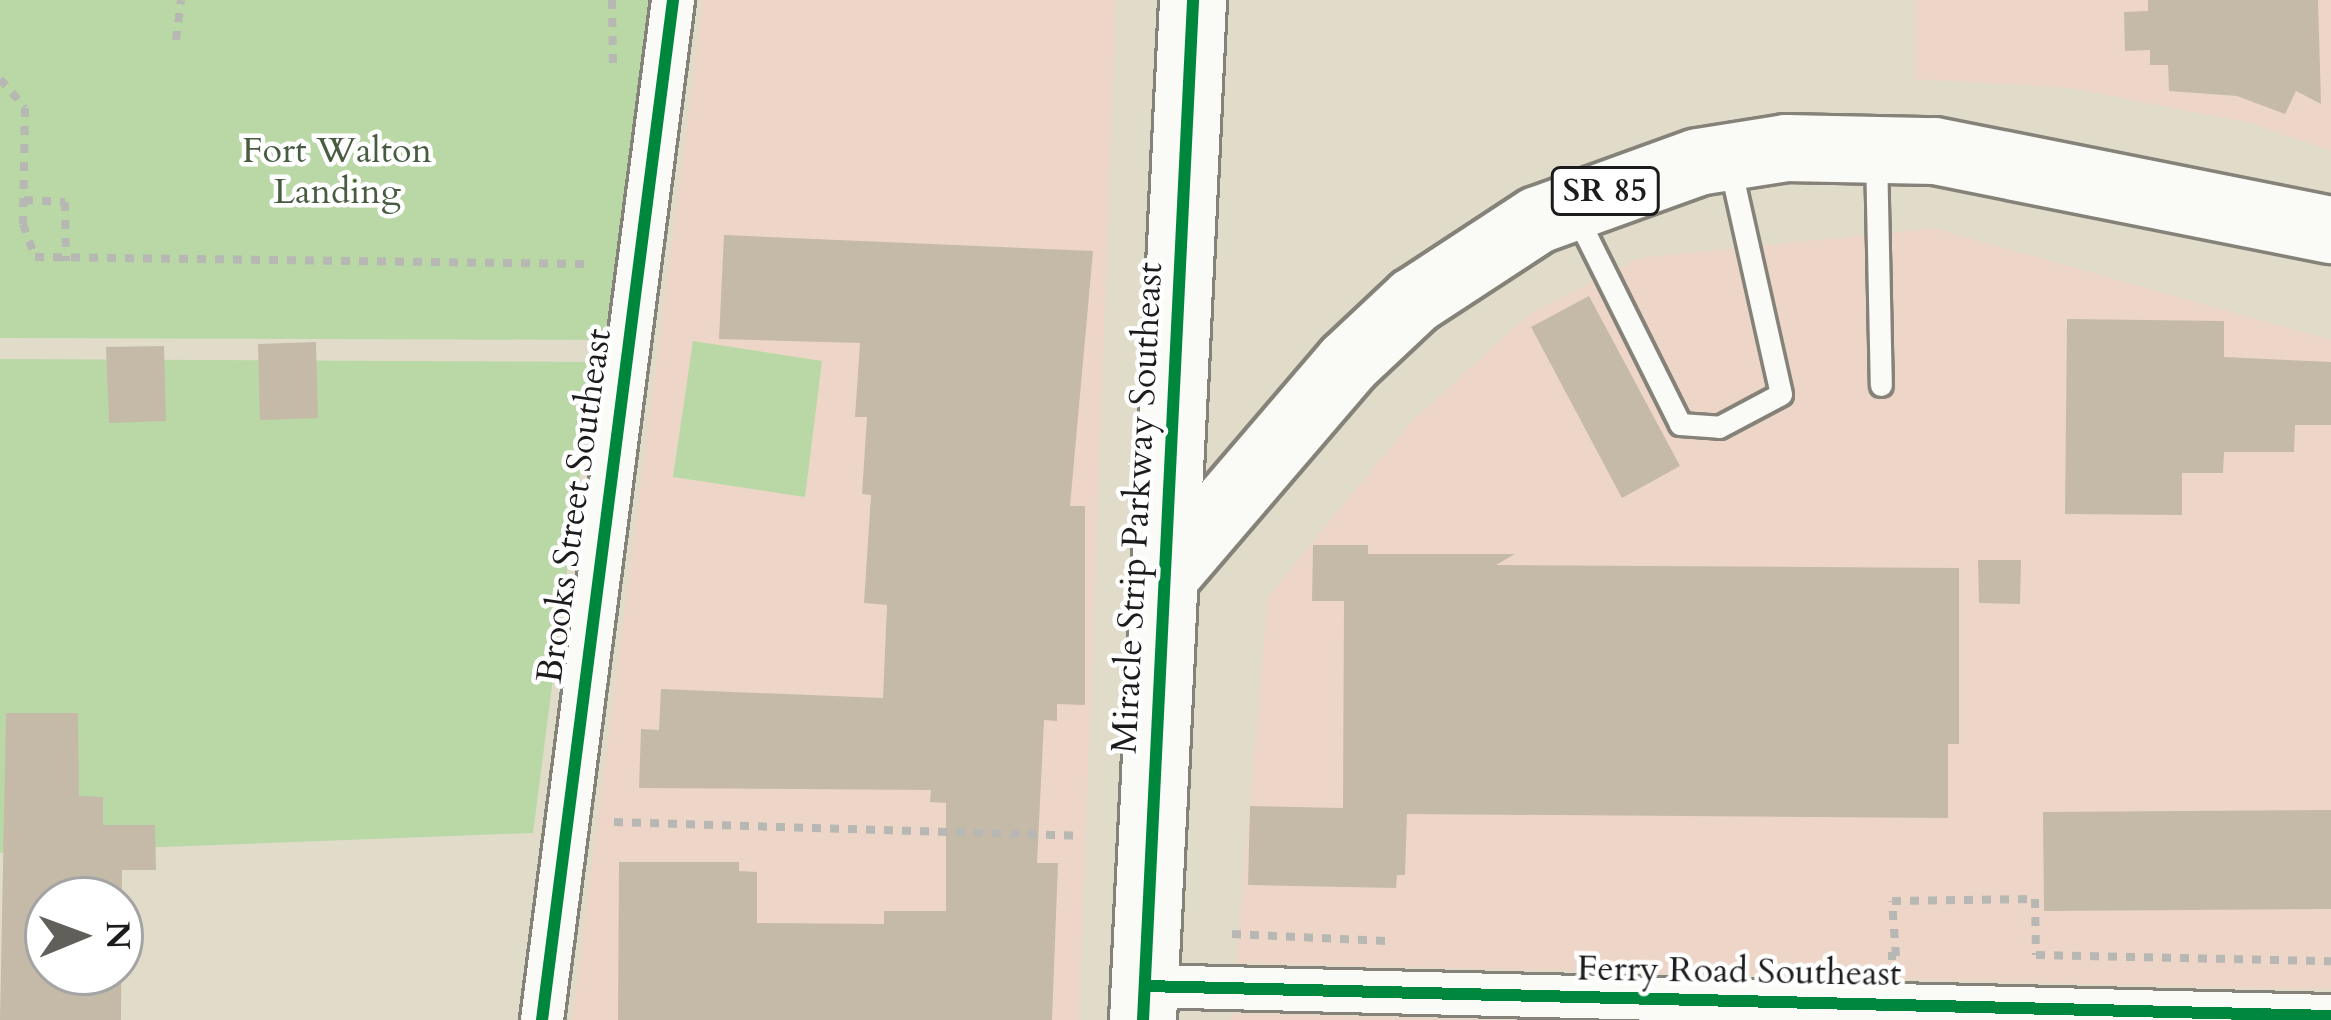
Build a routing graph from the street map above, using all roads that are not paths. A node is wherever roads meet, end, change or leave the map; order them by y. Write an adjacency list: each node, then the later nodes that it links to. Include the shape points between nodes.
1 (673, 0): 11 (street, Brooks Street Southeast)
2 (1193, 0): 8 (highway, Miracle Strip Parkway Southeast)
3 (1876, 147): 4 (highway, SR 85); 6 (highway, SR 85, via 2062,170); 7 (lane)
4 (1728, 157): 5 (highway, SR 85); 5 (lane, via 1781,394 1719,427 1680,424 1595,267)
5 (1572, 205): 8 (highway, SR 85, via 1414,301 1348,363)
6 (2309, 221)
7 (1881, 386)
8 (1163, 580): 9 (highway, Miracle Strip Parkway Southeast)
9 (1144, 1003): 10 (street, Ferry Road Southeast)
10 (2331, 1016)
11 (542, 1020)

